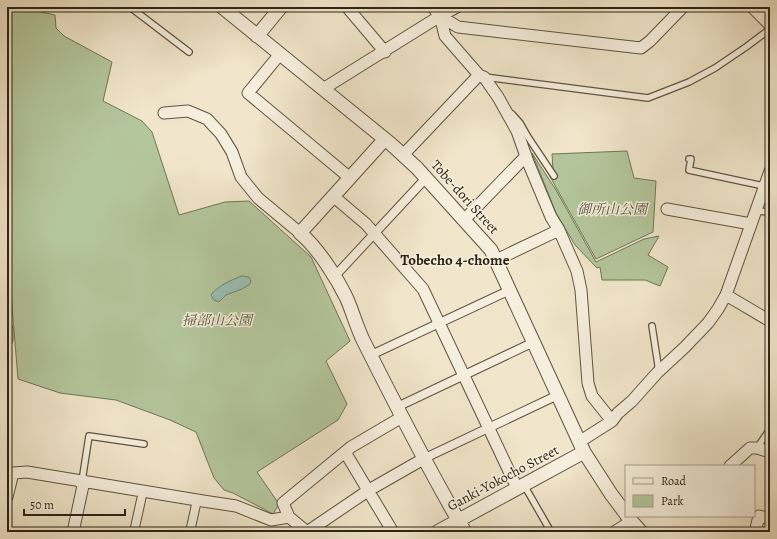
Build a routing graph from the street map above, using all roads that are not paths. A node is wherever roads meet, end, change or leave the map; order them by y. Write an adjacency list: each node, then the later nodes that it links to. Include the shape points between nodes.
1 (130, 7): 13 (lane)
2 (222, 7): 12 (street, Tobe-dori Street)
3 (281, 7): 12 (street)
4 (347, 7): 14 (street)
5 (433, 7): 9 (street)
6 (457, 7): 9 (street)
7 (683, 7): 9 (street, via 641,48 458,27)
8 (752, 7): 10 (street)
9 (440, 16): 14 (street); 16 (street, via 445,36)
10 (770, 25)
11 (770, 29): 16 (lane, via 715,68 689,82 648,98)
12 (257, 36): 15 (street, Tobe-dori Street)
13 (189, 52)
14 (385, 52): 17 (street)
15 (280, 54): 17 (street, Tobe-dori Street); 26 (street, via 248,92)
16 (482, 76): 18 (street); 21 (street)
17 (323, 90): 20 (street, Tobe-dori Street)
18 (506, 110): 22 (street); 25 (lane, via 520,123)
19 (164, 113): 36 (street, via 188,111 207,119 221,134 232,152 241,177 258,198)
20 (385, 139): 21 (street, Tobe-dori Street); 26 (street)
21 (403, 155): 27 (street, Tobe-dori Street)
22 (526, 156): 33 (street); 35 (street, via 551,217)
23 (689, 159): 28 (lane, via 689,170)
24 (770, 171): 28 (street)
25 (554, 176)
26 (350, 178): 29 (street)
27 (426, 178): 33 (street, Tobe-dori Street); 37 (street)
28 (764, 186): 31 (street)
29 (334, 196): 36 (street); 37 (street)
30 (667, 209): 34 (street)
31 (755, 211): 32 (lane); 34 (street)
32 (770, 212)
33 (464, 220): 38 (street, Tobe-dori Street, via 491,250)
34 (751, 224): 41 (street)
35 (559, 230): 38 (street); 53 (street, via 577,271 581,290 588,383 592,396)
36 (300, 233): 39 (street, via 317,250)
37 (374, 233): 39 (street); 43 (street, via 423,289)
38 (496, 260): 40 (street, Tobe-dori Street)
39 (334, 277): 48 (street, via 347,299)
40 (510, 290): 43 (street); 47 (street, Tobe-dori Street)
41 (726, 295): 42 (street); 49 (street, via 708,323)
42 (770, 321)
43 (439, 323): 48 (street); 50 (street)
44 (652, 326): 49 (lane)
45 (7, 329): 46 (street)
46 (7, 340)
47 (534, 342): 50 (street); 51 (street, Tobe-dori Street)
48 (371, 355): 52 (street)
49 (657, 373): 53 (street)
50 (464, 375): 52 (street); 54 (street)
51 (558, 395): 54 (street); 57 (street, Tobe-dori Street)
52 (400, 412): 59 (street); 61 (street)
53 (612, 420): 57 (street)
54 (489, 429): 61 (street); 64 (street)
55 (770, 429): 58 (lane)
56 (144, 444): 63 (lane, via 89,436)
57 (582, 447): 64 (street, Ganki-Yokocho Street); 69 (street, Tobe-dori Street)
58 (757, 448): 60 (street); 62 (street, via 750,448)
59 (345, 452): 65 (street); 70 (street, via 283,503)
60 (770, 452)
61 (425, 458): 65 (street); 73 (street)
62 (731, 465)
63 (83, 481): 66 (street); 67 (street, via 27,472 13,473); 74 (street)
64 (520, 486): 73 (street, Ganki-Yokocho Street); 81 (lane)
65 (369, 490): 77 (street); 78 (street)
66 (143, 491): 68 (street); 75 (street)
67 (7, 497)
68 (197, 500): 70 (street, via 236,506 271,520); 76 (street)
69 (625, 513)
70 (289, 517): 77 (street)
71 (628, 517): 82 (street); 83 (street, Tobe-dori Street)
72 (770, 519): 84 (street, via 759,516)
73 (458, 520): 79 (street, Ganki-Yokocho Street); 80 (street)
74 (73, 532)
75 (134, 532)
76 (190, 532)
77 (307, 532)
78 (393, 532)
79 (437, 532)
80 (465, 532)
81 (551, 532)
82 (616, 532)
83 (641, 532)
84 (755, 532)

